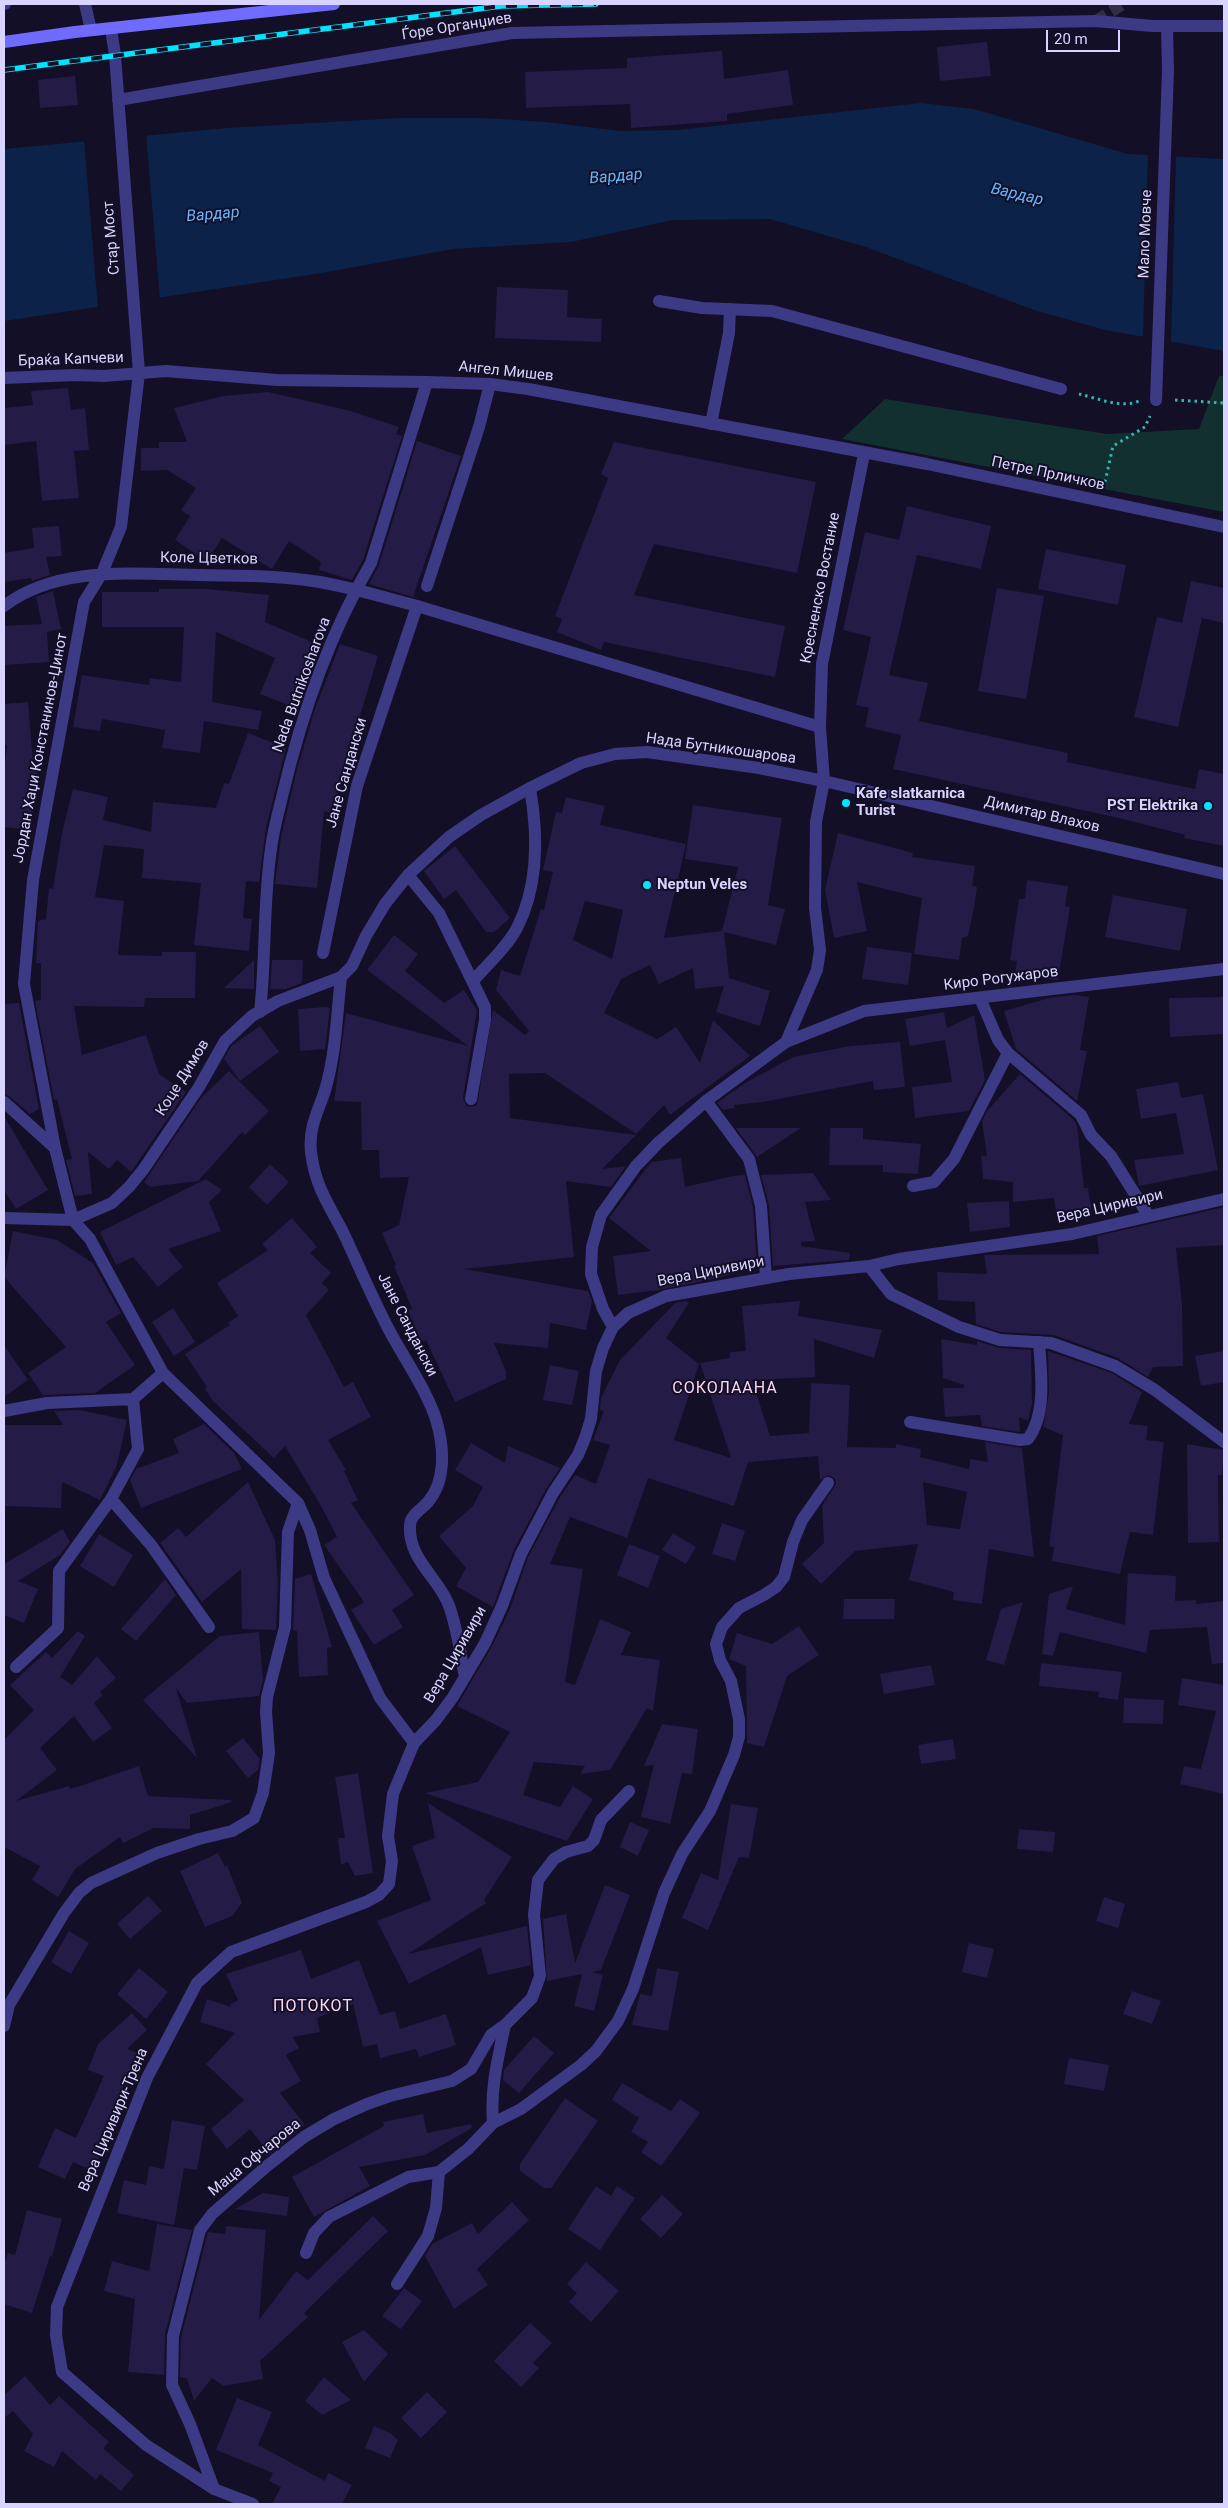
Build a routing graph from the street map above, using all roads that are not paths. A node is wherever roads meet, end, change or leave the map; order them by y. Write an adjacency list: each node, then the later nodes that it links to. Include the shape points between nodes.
1 (85, 4): 6 (street)
2 (334, 4): 5 (main road)
3 (1167, 26): 4 (street, Ѓоре Органџиев); 8 (street, Ѓоре Органџиев, via 1096,21 512,33); 16 (street, Мало Мовче)
4 (1224, 26)
5 (111, 29): 6 (main road); 8 (street)
6 (91, 30): 7 (main road)
7 (4, 42)
8 (118, 100): 11 (street, Стар Мост)
9 (659, 301): 10 (street)
10 (730, 310): 15 (street, via 772,312); 17 (street, via 729,333)
11 (139, 373): 12 (street, Браќа Капчеви); 13 (street, Ангел Мишев, via 166,371 277,380); 20 (street, Јордан Хаџи Констанинов-Џинот, via 121,527)
12 (4, 378)
13 (426, 382): 14 (street, Ангел Мишев); 22 (street, Nada Butnikosharova, via 371,564)
14 (490, 384): 17 (street, Ангел Мишев); 21 (street)
15 (1061, 389)
16 (1156, 400)
17 (711, 424): 18 (street, Ангел Мишев)
18 (864, 454): 19 (street, Петре Прличков, via 928,464); 25 (street, Кресненско Востание, via 822,664)
19 (1224, 528)
20 (102, 573): 22 (street, Коле Цветков, via 274,576); 23 (street, Коле Цветков, via 48,584 23,593); 41 (street, Јордан Хаџи Констанинов-Џинот, via 84,602 33,880 24,984)
21 (427, 586)
22 (355, 590): 24 (street, Коле Цветков); 35 (street, Nada Butnikosharova, via 325,660 294,748 271,848)
23 (4, 606)
24 (417, 606): 25 (street, Коле Цветков); 30 (street, Јане Сандански, via 357,786)
25 (820, 727): 26 (street, Кресненско Востание)
26 (824, 781): 27 (street, Нада Бутникошарова, via 647,752 615,754 581,763); 28 (street, Димитар Влахов); 36 (street, Кресненско Востание, via 816,822 814,908 820,950 817,970)
27 (530, 788): 29 (street, Нада Бутникошарова, via 449,837); 33 (street, via 536,840 526,905 516,929)
28 (1224, 874)
29 (408, 875): 32 (street, Нада Бутникошарова); 33 (street, via 439,913)
30 (322, 953)
31 (1224, 969): 34 (street, Киро Рогужаров)
32 (341, 977): 35 (street, Коце Димов, via 278,1001); 61 (street, Јане Сандански, via 328,1082 314,1115 311,1151 319,1191 436,1419 442,1439 438,1484 428,1502 411,1519 411,1540 423,1567 450,1608)
33 (473, 982): 38 (street, via 486,1013)
34 (980, 998): 36 (street, Киро Рогужаров, via 864,1011); 37 (street, via 998,1040)
35 (260, 1012): 46 (street, Коце Димов, via 225,1042 199,1088 129,1187 112,1203)
36 (786, 1042): 39 (street)
37 (1008, 1053): 42 (street, via 954,1159 934,1182); 44 (street, via 1081,1115)
38 (471, 1099)
39 (706, 1101): 48 (street, via 749,1159 761,1206); 49 (street, via 636,1166 601,1215 592,1247 591,1274)
40 (4, 1102): 41 (street)
41 (55, 1148): 46 (street, Јордан Хаџи Констанинов-Џинот)
42 (913, 1186)
43 (1224, 1199): 44 (street, Вера Циривири)
44 (1148, 1215): 47 (street, Вера Циривири, via 1072,1234)
45 (4, 1218): 46 (street)
46 (73, 1220): 51 (street, Јордан Хаџи Констанинов-Џинот, via 90,1239)
47 (869, 1266): 48 (street, Вера Циривири); 50 (street, via 892,1294 959,1328 1000,1340)
48 (766, 1278): 49 (street, Вера Циривири, via 666,1296 628,1313)
49 (613, 1327): 61 (street, Вера Циривири, via 596,1371 591,1419 578,1455 553,1493 521,1554 502,1606)
50 (1039, 1342): 54 (street, via 1040,1402 1028,1439); 55 (street, via 1051,1343 1115,1366 1155,1390)
51 (164, 1373): 52 (street); 58 (street, Јордан Хаџи Констанинов-Џинот)
52 (133, 1399): 53 (street, via 47,1403); 57 (street, via 138,1449)
53 (4, 1411)
54 (910, 1422)
55 (1224, 1442)
56 (828, 1483): 66 (street, via 802,1520 784,1577 770,1591 739,1608 722,1627 716,1644 730,1681 738,1719 739,1736 734,1755 710,1810 682,1854 667,1886 633,1989 618,2020 581,2066 521,2109)
57 (111, 1499): 59 (street, via 151,1545); 60 (street, via 59,1572 58,1628)
58 (298, 1503): 62 (street, Јордан Хаџи Констанинов-Џинот, via 324,1578 380,1698); 65 (street, via 288,1532 285,1627 267,1697 269,1753 254,1818 232,1831 199,1838 157,1853 91,1883 64,1912 9,2005)
59 (209, 1627)
60 (16, 1667)
61 (466, 1676): 62 (street, Вера Циривири, via 436,1720)
62 (414, 1744): 70 (street, Вера Циривири-Трена, via 393,1794 388,1836 392,1861 389,1884 366,1902 231,1952 198,1983 147,2078 57,2307 56,2335 62,2372 146,2445)
63 (628, 1791): 64 (street, Маца Офчарова, via 601,1820 594,1840 588,1846 554,1859 538,1880 534,1915 540,1976 532,1998)
64 (505, 2025): 66 (street, via 494,2077); 70 (street, Маца Офчарова, via 490,2035 472,2069 452,2081 375,2101 304,2137 212,2214 200,2230 173,2336 172,2385)
65 (4, 2026)
66 (493, 2123): 67 (street)
67 (439, 2172): 68 (street, via 408,2177 329,2216 314,2233); 69 (street, via 436,2208 428,2236)
68 (306, 2253)
69 (397, 2284)
70 (214, 2489): 71 (street, Вера Циривири-Трена)
71 (253, 2504)

